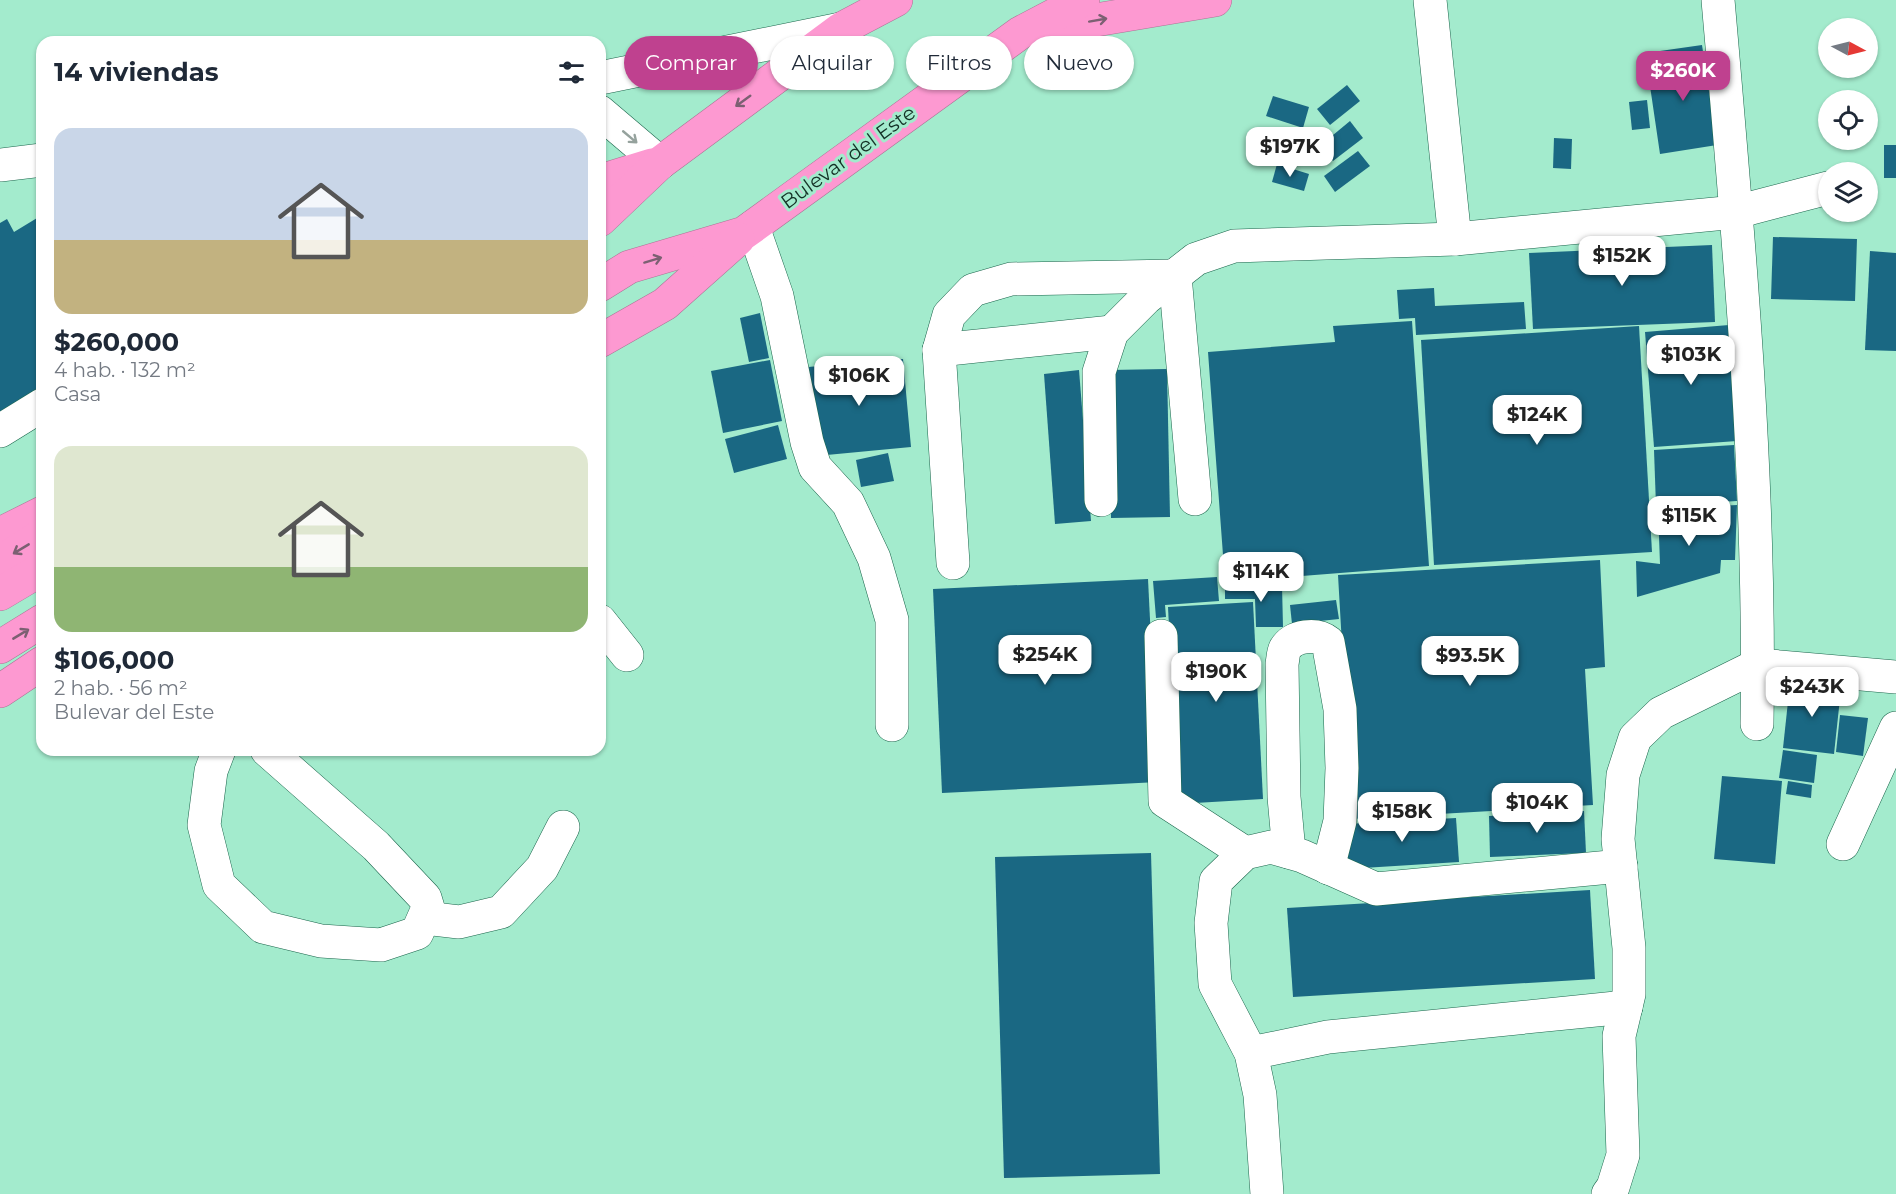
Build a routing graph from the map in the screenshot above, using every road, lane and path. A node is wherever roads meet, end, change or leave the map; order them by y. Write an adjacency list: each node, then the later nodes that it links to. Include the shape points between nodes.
1 (897, 0): 6 (highway)
2 (1083, 0): 7 (highway, Bulevar del Este)
3 (1215, 0): 7 (highway, one-way to 3)
4 (1430, 0): 18 (street)
5 (1719, 0): 15 (street)
6 (841, 29): 8 (street); 11 (highway, one-way to 11)
7 (1020, 33): 17 (highway, Bulevar del Este)
8 (606, 77)
9 (606, 117): 11 (street, one-way to 11)
10 (36, 160): 12 (street)
11 (660, 163): 13 (highway); 16 (highway)
12 (0, 165)
13 (606, 179)
14 (1818, 191): 15 (street)
15 (1736, 212): 18 (street); 40 (street, via 1752,438)
16 (606, 214)
17 (748, 230): 20 (highway, Bulevar del Este, one-way to 17, via 629,267); 22 (highway, via 665,304); 43 (street, via 777,296 815,466 848,503 874,558 892,620)
18 (1455, 239): 19 (street, via 1234,246 1196,259)
19 (1175, 276): 21 (street); 23 (street, via 1011,279 973,290 949,315); 26 (street)
20 (606, 281)
21 (1112, 332): 23 (street); 27 (street, via 1099,372)
22 (606, 338)
23 (939, 350): 32 (street)
24 (36, 409): 25 (street)
25 (0, 431)
26 (1195, 499)
27 (1101, 500)
28 (36, 516): 29 (highway)
29 (0, 534)
30 (36, 539): 31 (highway, one-way to 31)
31 (0, 562)
32 (953, 563)
33 (36, 573): 34 (highway)
34 (0, 594)
35 (36, 625): 38 (highway, one-way to 35)
36 (606, 629): 39 (street)
37 (1161, 636): 50 (street, via 1166,801)
38 (0, 647)
39 (627, 655)
40 (1758, 665): 41 (street); 42 (street); 51 (street, via 1661,713 1635,738 1623,775 1618,840)
41 (1896, 677)
42 (1757, 723)
43 (892, 725)
44 (1896, 728): 48 (street)
45 (217, 756): 53 (street, via 204,825 219,885 263,927 321,941 381,945 417,933)
46 (274, 756): 53 (street, via 376,846 425,898)
47 (563, 827): 53 (street, via 542,868 501,912 459,922)
48 (1843, 844)
49 (1289, 852): 50 (street, via 1271,847); 52 (street); 52 (street, via 1284,797 1284,650 1292,642 1321,636 1328,642 1340,710 1342,768 1340,821)
50 (1245, 853): 55 (street, via 1216,881 1211,923 1215,984)
51 (1621, 866): 52 (street, via 1376,889); 54 (street, via 1629,948)
52 (1328, 868)
53 (425, 918)
54 (1626, 1006): 55 (street, via 1328,1037); 57 (street, via 1619,1036 1623,1155)
55 (1251, 1053): 56 (street, via 1260,1095)
56 (1267, 1194)
57 (1608, 1194)

